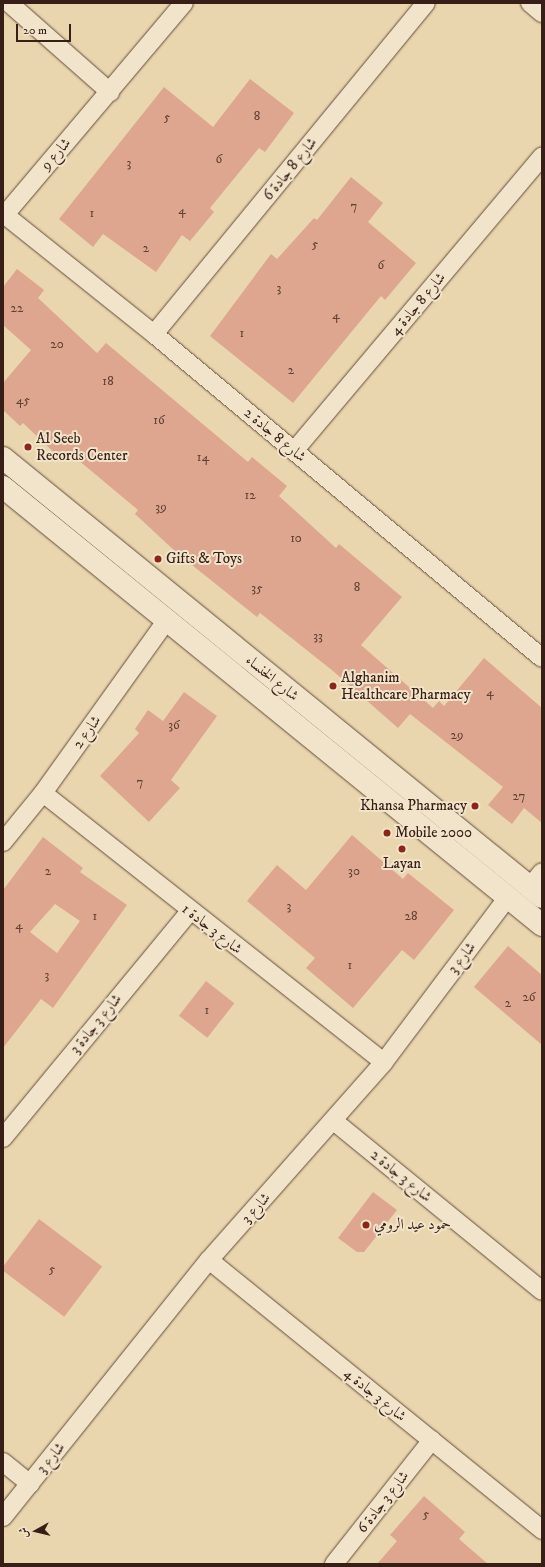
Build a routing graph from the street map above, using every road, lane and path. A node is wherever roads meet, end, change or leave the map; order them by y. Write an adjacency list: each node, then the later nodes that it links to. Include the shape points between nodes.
1 (9, 3): 6 (street)
2 (184, 3): 6 (street, شارع 9)
3 (426, 3): 9 (street, شارع 8 جادة 6)
4 (530, 3): 5 (street)
5 (542, 13)
6 (110, 92): 8 (street, شارع 9)
7 (542, 156): 10 (street, شارع 8 جادة 4)
8 (4, 216): 9 (street, شارع 8 جادة 2)
9 (154, 334): 10 (street, شارع 8 جادة 2)
10 (294, 451): 14 (street, شارع 8 جادة 2)
11 (3, 458): 17 (street, شارع الخنساء)
12 (3, 487): 13 (street, شارع الخنساء)
13 (167, 620): 15 (street, شارع 2); 18 (street, شارع الخنساء)
14 (542, 658)
15 (43, 793): 16 (street, شارع 2); 19 (street, شارع 3 جادة 1)
16 (3, 842)
17 (538, 885)
18 (508, 897): 20 (street, شارع الخنساء); 21 (street, شارع 3)
19 (190, 911): 21 (street, شارع 3 جادة 1); 23 (street, شارع 3 جادة 3)
20 (542, 925)
21 (384, 1062): 22 (street, شارع 3)
22 (335, 1122): 24 (street, شارع 3); 25 (street, شارع 3 جادة 2)
23 (3, 1138)
24 (209, 1260): 26 (street, شارع 3 جادة 4); 28 (street, شارع 3)
25 (542, 1291)
26 (432, 1440): 30 (street, شارع 3 جادة 4); 31 (street, شارع 3 جادة 6)
27 (3, 1462): 28 (street)
28 (30, 1484): 29 (street, شارع 3)
29 (3, 1517)
30 (541, 1526)
31 (334, 1564)

